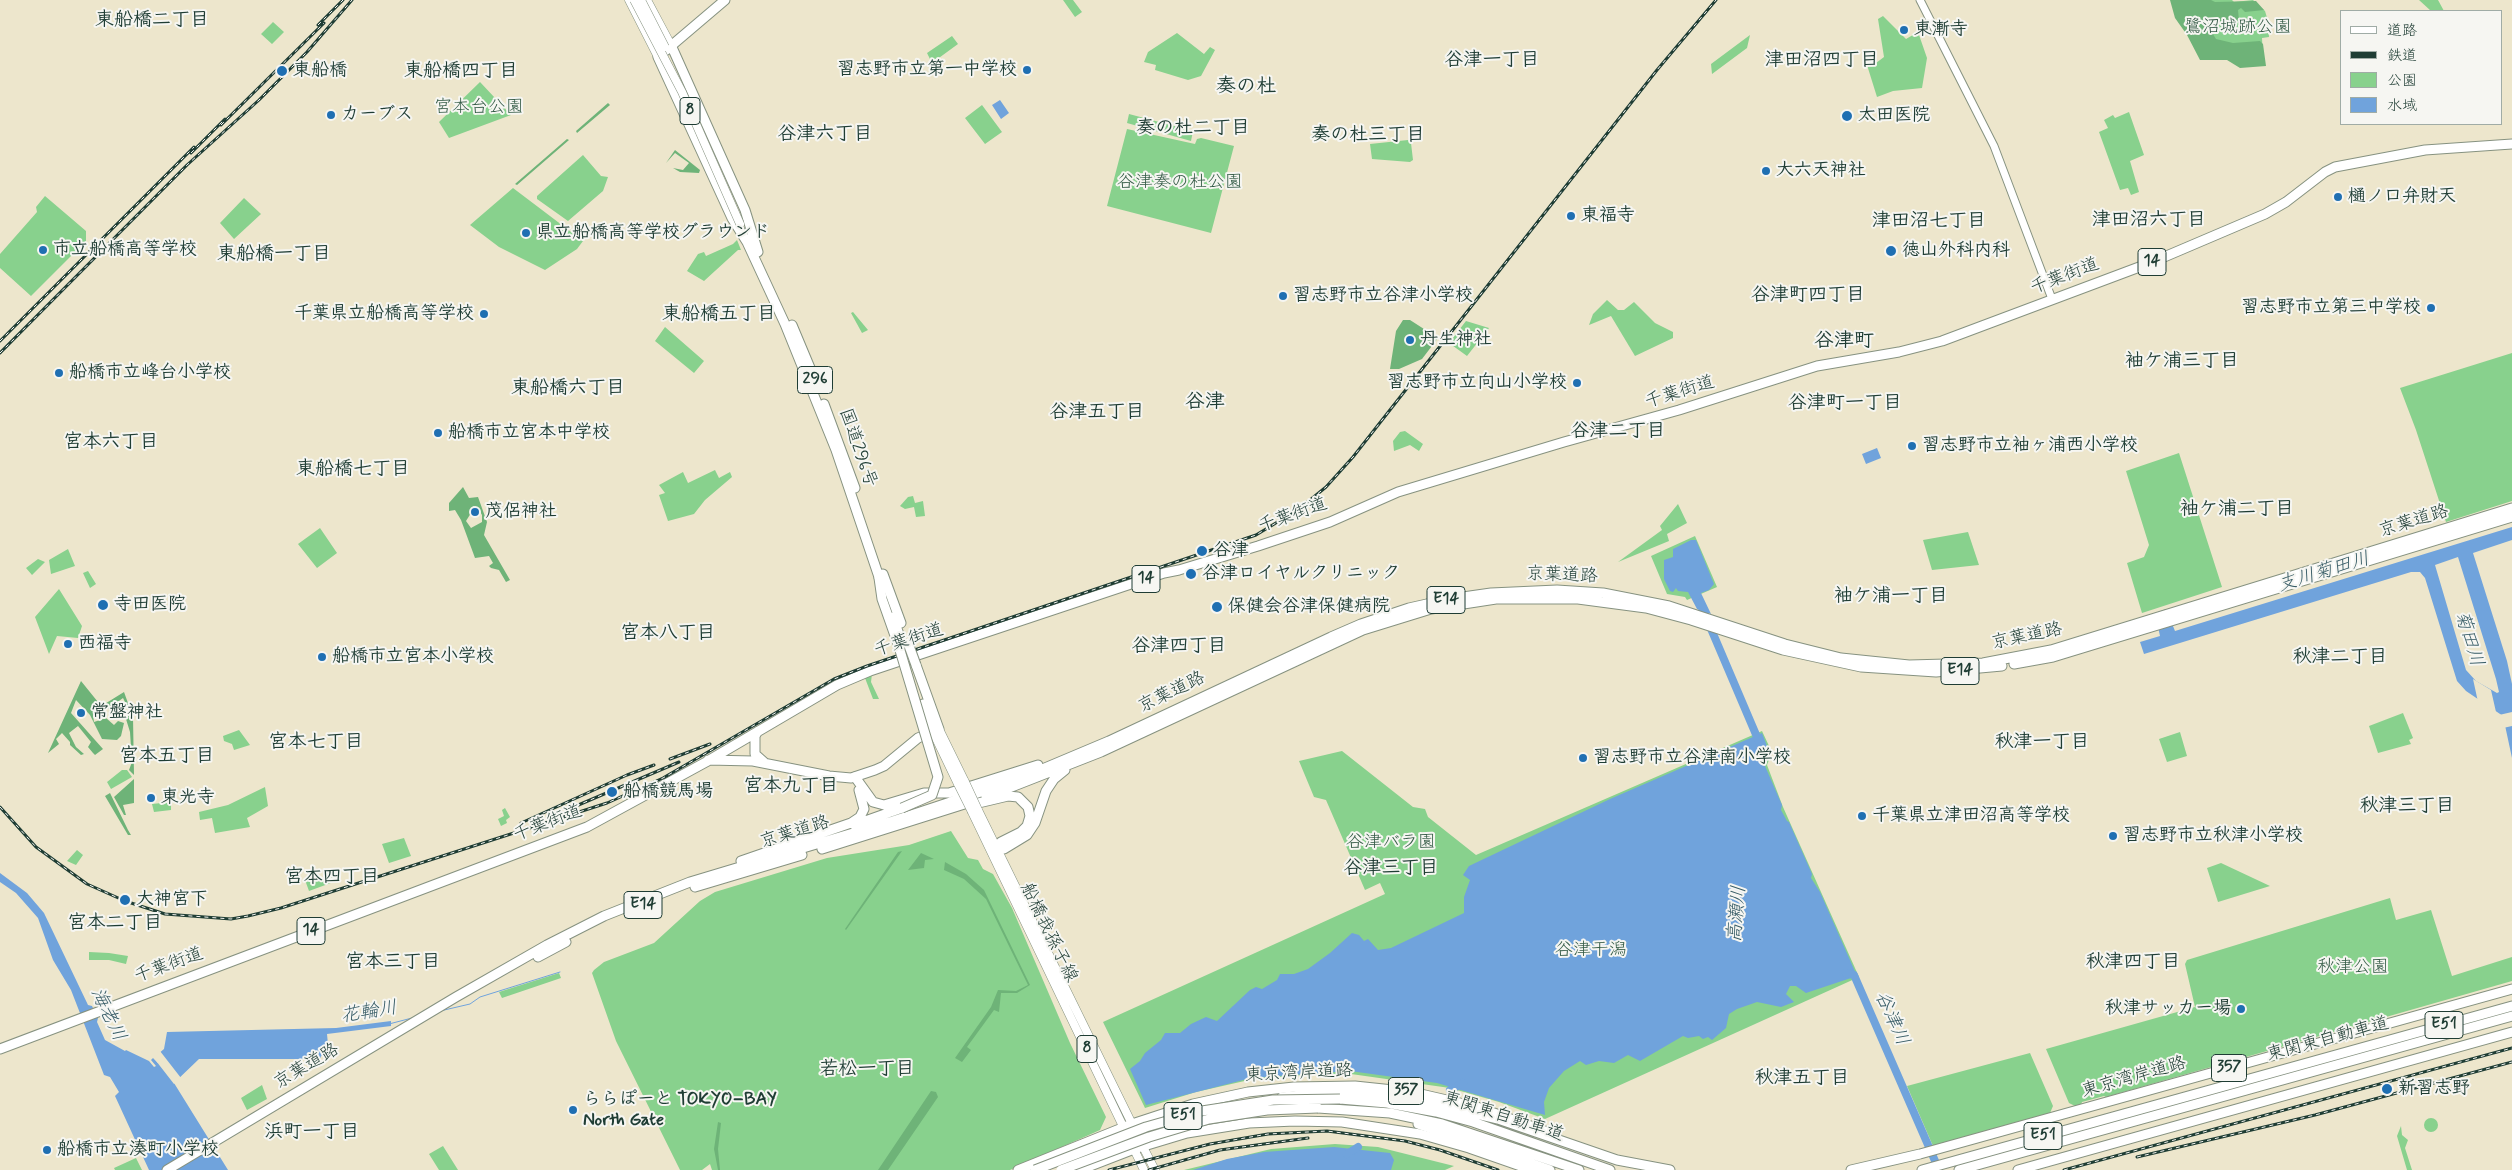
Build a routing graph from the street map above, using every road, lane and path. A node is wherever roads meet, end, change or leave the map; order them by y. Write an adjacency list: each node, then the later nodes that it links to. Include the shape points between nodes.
1 (629, 0): 8 (main road)
2 (634, 0): 10 (main road, 8, bridge, via 682,92)
3 (640, 0): 10 (main road, 8, bridge, via 686,88)
4 (646, 0): 7 (main road)
5 (724, 0): 7 (highway)
6 (1920, 0): 12 (main road, via 1994,146)
7 (671, 46): 8 (highway); 11 (highway, 国道296号 / 296, via 745,210)
8 (658, 57): 11 (highway, 国道296号 / 296, via 732,218)
9 (2512, 144): 12 (highway, 千葉街道 / 14, via 2425,150 2335,168 2265,214 2150,263)
10 (742, 223): 11 (main road, 8)
11 (750, 241): 17 (highway, 国道296号 / 296, via 831,419); 17 (highway, 国道296号 / 296, via 818,404 879,578 882,599)
12 (2052, 299): 18 (highway, 千葉街道 / 14, via 1942,341 1817,366 1398,492 1330,522 1158,575 870,671 837,685)
13 (2512, 508): 15 (highway, 京葉道路 / E14)
14 (2512, 517): 15 (highway, 京葉道路 / E14)
15 (2171, 617): 16 (highway, 京葉道路 / E14, via 2053,657 1957,671 1861,668 1805,656)
16 (1763, 641): 20 (highway, 京葉道路 / E14, via 1669,606 1603,593 1529,590 1449,599 1361,624); 21 (highway, 京葉道路 / E14, via 1622,604 1538,597 1469,602 1431,609 1363,630)
17 (904, 645): 19 (highway, 国道296号 / 296); 27 (highway, bridge, via 938,777 932,795)
18 (758, 730): 22 (highway, 千葉街道 / 14); 23 (highway, via 755,754)
19 (936, 731): 24 (highway, via 918,738 884,766); 25 (main road, 船橋我孫子線 / 8, bridge)
20 (1109, 741): 24 (highway, via 974,786 944,793 919,794 884,805 872,802); 29 (highway, 京葉道路 / E14, bridge, via 964,798)
21 (1100, 752): 26 (highway, 京葉道路 / E14, bridge); 28 (highway, via 1054,779 1027,835 1004,849)
22 (708, 760): 23 (highway); 34 (highway, 千葉街道 / 14, via 609,817 578,831)
23 (764, 763): 24 (highway, via 829,776)
24 (855, 777): 27 (highway, via 863,801 862,813 851,823)
25 (975, 811): 28 (main road, 船橋我孫子線 / 8); 37 (main road, 船橋我孫子線 / 8)
26 (935, 815): 28 (highway, bridge, via 1003,796 1022,800 1030,816 1024,829); 47 (highway, 京葉道路 / E14, via 691,888 606,921 491,982)
27 (832, 832): 29 (highway, via 752,857)
28 (996, 848): 37 (main road, 船橋我孫子線 / 8)
29 (690, 882): 46 (highway, 京葉道路 / E14, via 611,913 539,950)
30 (2512, 989): 58 (highway, 東京湾岸道路 / 357, via 1946,1147)
31 (2512, 1006): 59 (highway, 東関東自動車道 / E51)
32 (2512, 1016): 60 (highway, 東関東自動車道 / E51)
33 (2512, 1032): 61 (highway, 357)
34 (0, 1049)
35 (1339, 1102): 36 (highway, via 1409,1098); 44 (highway, via 1413,1122); 49 (highway, 東関東自動車道 / E51, bridge, via 1295,1098 1209,1109 1160,1122); 50 (highway, 東関東自動車道 / E51, bridge, via 1318,1108 1267,1110 1209,1119 1149,1137); 55 (highway, 東関東自動車道 / E51, via 1442,1124); 56 (highway, 東関東自動車道 / E51, via 1387,1103 1436,1112)
36 (1469, 1113): 38 (highway); 57 (highway, via 1498,1119 1617,1160)
37 (1127, 1126): 40 (main road); 41 (main road, 船橋我孫子線 / 8); 43 (highway, 東京湾岸道路 / 357); 57 (highway, 東京湾岸道路 / 357, via 1193,1104 1248,1092 1317,1086 1379,1088 1434,1096 1478,1107 1608,1153)
38 (1514, 1129)
39 (1208, 1130): 40 (main road, via 1171,1124); 42 (highway, 357); 45 (highway, 357, via 1249,1123 1295,1121 1365,1125 1428,1136)
40 (1137, 1134): 42 (main road)
41 (1132, 1145): 42 (highway, 357); 43 (main road, via 1120,1142 1103,1148 1088,1146); 51 (highway, 357); 52 (main road, 船橋我孫子線)
42 (1143, 1146): 53 (main road)
43 (1065, 1151): 48 (highway, 東京湾岸道路 / 357)
44 (1517, 1158): 45 (highway, via 1527,1163); 54 (highway)
45 (1530, 1169)
46 (167, 1170)
47 (178, 1170)
48 (1018, 1170)
49 (1035, 1170)
50 (1061, 1170)
51 (1080, 1170)
52 (1144, 1170)
53 (1155, 1170)
54 (1550, 1170)
55 (1579, 1170)
56 (1610, 1170)
57 (1672, 1170)
58 (1851, 1170)
59 (1922, 1170)
60 (1959, 1170)
61 (2018, 1170)

